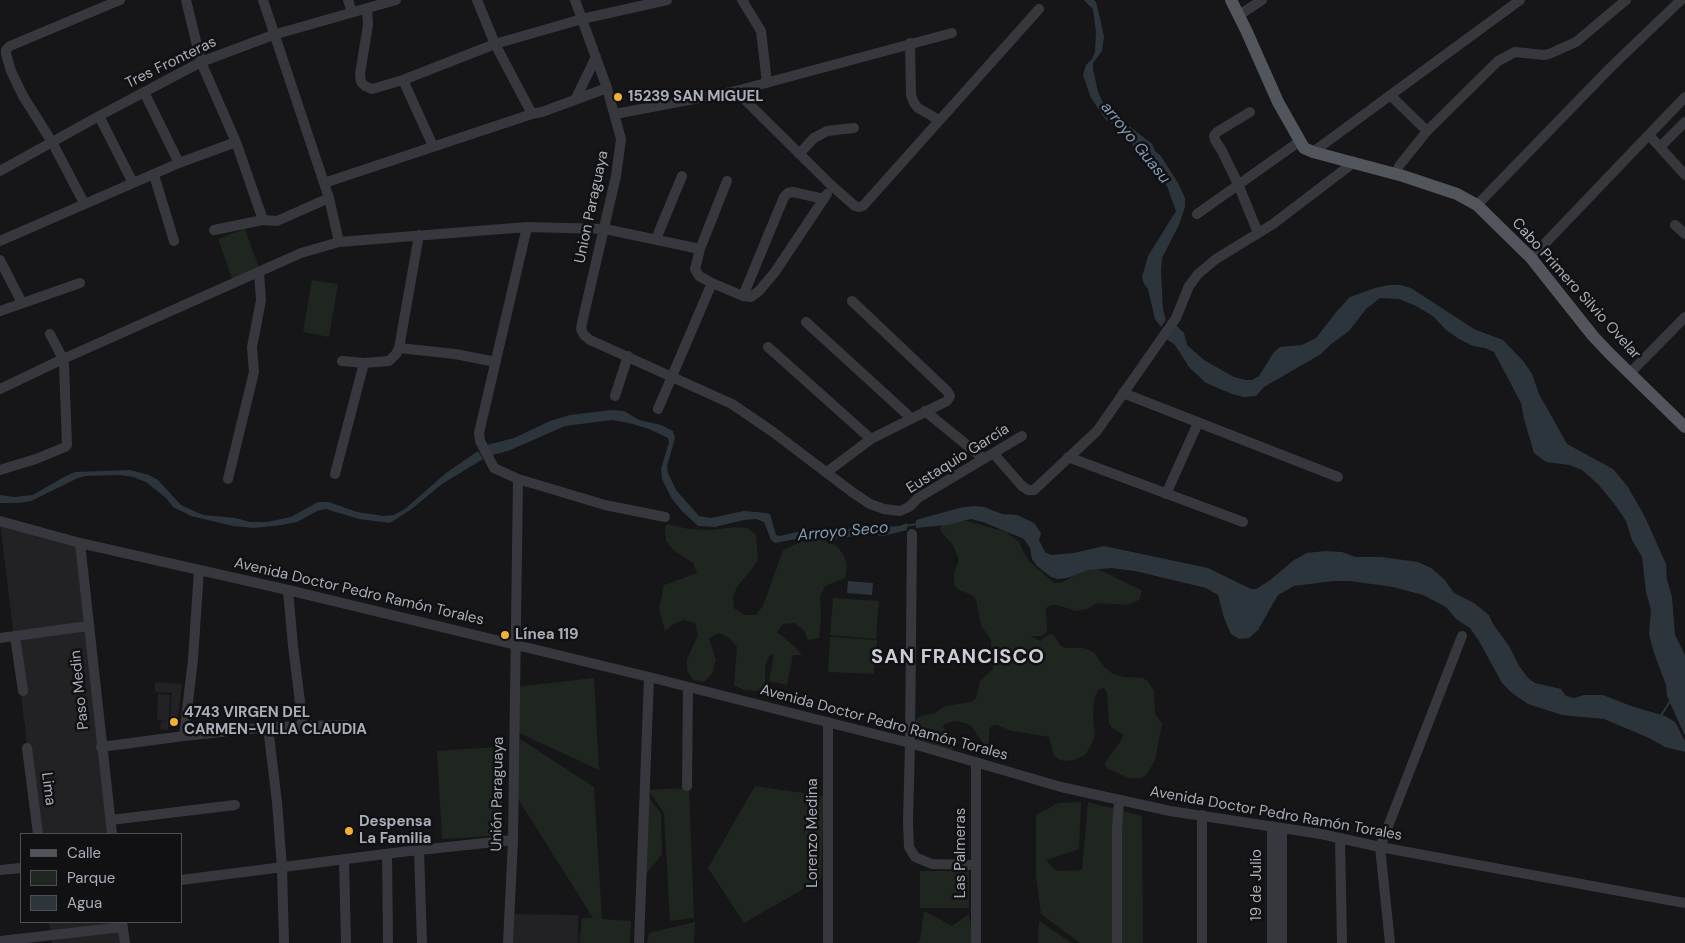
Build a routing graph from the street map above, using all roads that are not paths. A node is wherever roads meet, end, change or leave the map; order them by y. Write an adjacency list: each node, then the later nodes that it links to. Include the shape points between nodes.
1 (120, 0): 44 (street, via 13,44 6,50 11,70 24,96)
2 (186, 0): 25 (street)
3 (263, 0): 21 (street)
4 (348, 0): 17 (street)
5 (396, 0): 15 (street, Tres Fronteras)
6 (477, 0): 23 (street)
7 (575, 0): 19 (street, Union Paraguaya)
8 (667, 0): 19 (street)
9 (742, 0): 27 (street, via 760,31)
10 (1231, 0): 18 (main road, Cabo Primero Silvio Ovelar)
11 (1262, 0): 18 (street)
12 (1520, 0): 31 (street)
13 (1626, 0): 41 (street, via 1576,42 1544,55 1515,52 1504,57)
14 (1682, 3): 65 (street, via 1610,68)
15 (367, 8): 17 (street, Tres Fronteras); 26 (street, via 361,82 372,89)
16 (1039, 10): 38 (street)
17 (352, 12): 21 (street, Tres Fronteras)
18 (1239, 14): 43 (main road, Cabo Primero Silvio Ovelar, via 1278,102)
19 (582, 19): 23 (street); 24 (street, Union Paraguaya)
20 (952, 33): 22 (street)
21 (274, 35): 25 (street, Tres Fronteras); 59 (street)
22 (910, 43): 27 (street); 38 (street, via 914,103)
23 (496, 44): 26 (street); 35 (street)
24 (596, 56): 28 (street, Union Paraguaya); 33 (street)
25 (201, 62): 30 (street, Tres Fronteras); 45 (street)
26 (403, 80): 46 (street)
27 (767, 83): 29 (street)
28 (607, 88): 33 (street); 36 (street, Union Paraguaya)
29 (736, 91): 36 (street); 49 (street)
30 (144, 92): 37 (street, Tres Fronteras); 50 (street)
31 (1390, 95): 41 (street); 48 (street)
32 (1685, 97): 42 (street)
33 (574, 100): 35 (street)
34 (1250, 112): 60 (street, via 1214,136)
35 (532, 114): 46 (street)
36 (615, 114): 70 (street, Union Paraguaya, via 621,139)
37 (99, 116): 44 (street, Tres Fronteras); 58 (street)
38 (939, 120): 61 (street, via 863,206 855,206)
39 (1685, 122): 47 (street)
40 (854, 128): 49 (street, via 827,131 814,138)
41 (1426, 131): 54 (street, via 1399,166)
42 (1649, 135): 47 (street); 80 (street)
43 (1300, 141): 48 (main road, Cabo Primero Silvio Ovelar, via 1304,148); 60 (street)
44 (52, 142): 52 (street, Tres Fronteras); 64 (street)
45 (236, 142): 50 (street); 67 (street)
46 (433, 146): 59 (street)
47 (1660, 147): 55 (street)
48 (1313, 152): 51 (main road, Cabo Primero Silvio Ovelar)
49 (799, 154): 61 (street)
50 (179, 163): 53 (street)
51 (1353, 163): 54 (main road, Cabo Primero Silvio Ovelar); 72 (street)
52 (0, 171)
53 (154, 175): 58 (street); 77 (street)
54 (1396, 175): 65 (main road, Cabo Primero Silvio Ovelar, via 1457,194)
55 (1685, 175)
56 (682, 176): 75 (street)
57 (727, 181): 79 (street)
58 (133, 183): 64 (street)
59 (324, 183): 62 (street)
60 (1238, 184): 66 (street); 72 (street)
61 (832, 186): 63 (street)
62 (329, 198): 67 (street, via 277,221); 78 (street)
63 (824, 199): 85 (street, via 775,272 751,297); 85 (street, via 794,192 784,197)
64 (84, 203): 76 (street)
65 (1477, 205): 80 (main road, Cabo Primero Silvio Ovelar)
66 (1197, 214)
67 (263, 220): 71 (street)
68 (1675, 226): 73 (street)
69 (527, 227): 70 (street); 74 (street); 97 (street)
70 (604, 229): 75 (street); 94 (street, Union Paraguaya, via 581,329 590,340)
71 (214, 230)
72 (1258, 233): 102 (street, via 1198,274 1189,286 1176,318)
73 (1685, 234)
74 (419, 235): 78 (street); 93 (street)
75 (656, 239): 79 (street)
76 (0, 241)
77 (174, 242)
78 (339, 242): 82 (street, via 302,253)
79 (700, 249): 84 (street, via 695,269 699,276)
80 (1530, 258): 99 (main road, Cabo Primero Silvio Ovelar, via 1593,336)
81 (0, 260): 87 (street)
82 (259, 273): 95 (street); 118 (street, via 261,300 252,347 254,372)
83 (80, 283): 87 (street)
84 (712, 283): 85 (street); 100 (street)
85 (743, 296)
86 (852, 301): 105 (street, via 947,391 950,396 947,401)
87 (22, 303): 88 (street)
88 (0, 310)
89 (1685, 317): 99 (street)
90 (806, 322): 106 (street)
91 (50, 334): 95 (street)
92 (768, 347): 110 (street)
93 (399, 348): 97 (street); 98 (street, via 389,361)
94 (628, 356): 100 (street); 103 (street)
95 (63, 359): 101 (street); 114 (street, via 66,446)
96 (342, 361): 98 (street)
97 (496, 362): 119 (street, via 479,433 480,441 494,468)
98 (364, 363): 116 (street)
99 (1630, 374): 108 (main road, Cabo Primero Silvio Ovelar)
100 (672, 376): 104 (street); 115 (street, via 732,404)
101 (0, 389)
102 (1123, 393): 107 (street); 112 (street, via 1096,431)
103 (615, 396)
104 (658, 409)
105 (925, 411): 106 (street); 113 (street)
106 (911, 418): 110 (street)
107 (1198, 422): 117 (street); 120 (street)
108 (1685, 427)
109 (1022, 436): 111 (street, Eustaquio García)
110 (871, 439): 115 (street)
111 (994, 454): 112 (street, via 1028,490 1034,490); 113 (street, Eustaquio García)
112 (1068, 457): 120 (street)
113 (984, 459): 115 (street, Eustaquio García, via 900,511 870,504)
114 (0, 470)
115 (827, 472)
116 (335, 474)
117 (1338, 477)
118 (228, 479)
119 (518, 479): 121 (street, via 605,505); 132 (street, Unión Paraguaya)
120 (1166, 494): 123 (street)
121 (664, 517)
122 (0, 521): 125 (street, Avenida Doctor Pedro Ramón Torales)
123 (1243, 522)
124 (912, 534): 141 (street)
125 (80, 543): 126 (street, Avenida Doctor Pedro Ramón Torales); 128 (street, Paso Medin)
126 (199, 570): 127 (street, Avenida Doctor Pedro Ramón Torales); 140 (street)
127 (288, 590): 132 (street, Avenida Doctor Pedro Ramón Torales); 138 (street)
128 (88, 626): 129 (street); 142 (street, Paso Medin)
129 (16, 636): 131 (street); 135 (street)
130 (1462, 636): 155 (street)
131 (0, 638)
132 (514, 644): 133 (street, Avenida Doctor Pedro Ramón Torales); 154 (street, Unión Paraguaya)
133 (649, 677): 134 (street, Avenida Doctor Pedro Ramón Torales); 173 (street)
134 (688, 687): 136 (street, Avenida Doctor Pedro Ramón Torales); 145 (street)
135 (23, 691)
136 (828, 722): 141 (street, Avenida Doctor Pedro Ramón Torales); 174 (street, Lorenzo Medina)
137 (346, 724): 138 (street)
138 (303, 726): 139 (street)
139 (268, 727): 140 (street); 161 (street)
140 (184, 736): 142 (street)
141 (910, 743): 144 (street, Avenida Doctor Pedro Ramón Torales); 159 (street, via 909,847 915,857 932,864)
142 (101, 747): 149 (street, Paso Medin)
143 (27, 748): 151 (street, Lima)
144 (976, 762): 146 (street, Avenida Doctor Pedro Ramón Torales); 159 (street, Las Palmeras)
145 (687, 786)
146 (1119, 800): 148 (street, Avenida Doctor Pedro Ramón Torales); 176 (street)
147 (235, 806): 149 (street)
148 (1202, 816): 150 (street, Avenida Doctor Pedro Ramón Torales); 177 (street)
149 (111, 820): 152 (street, Paso Medin)
150 (1277, 827): 153 (street, Avenida Doctor Pedro Ramón Torales); 178 (street, 19 de Julio); 179 (street, 19 de Julio)
151 (38, 833)
152 (112, 833)
153 (1340, 838): 155 (street, Avenida Doctor Pedro Ramón Torales); 180 (street)
154 (513, 840): 156 (street); 172 (street, Unión Paraguaya)
155 (1380, 848): 164 (street, Avenida Doctor Pedro Ramón Torales); 181 (street)
156 (419, 850): 157 (street); 171 (street)
157 (387, 854): 158 (street); 170 (street)
158 (344, 860): 161 (street); 169 (street)
159 (976, 865): 175 (street, Las Palmeras)
160 (20, 868): 162 (street)
161 (282, 868): 163 (street); 168 (street)
162 (0, 870)
163 (182, 880)
164 (1685, 903)
165 (123, 924): 166 (street); 167 (street)
166 (0, 941)
167 (125, 943)
168 (284, 943)
169 (346, 943)
170 (388, 943)
171 (422, 943)
172 (508, 943)
173 (639, 943)
174 (828, 943)
175 (976, 943)
176 (1117, 943)
177 (1202, 943)
178 (1272, 943)
179 (1282, 943)
180 (1342, 943)
181 (1390, 943)

